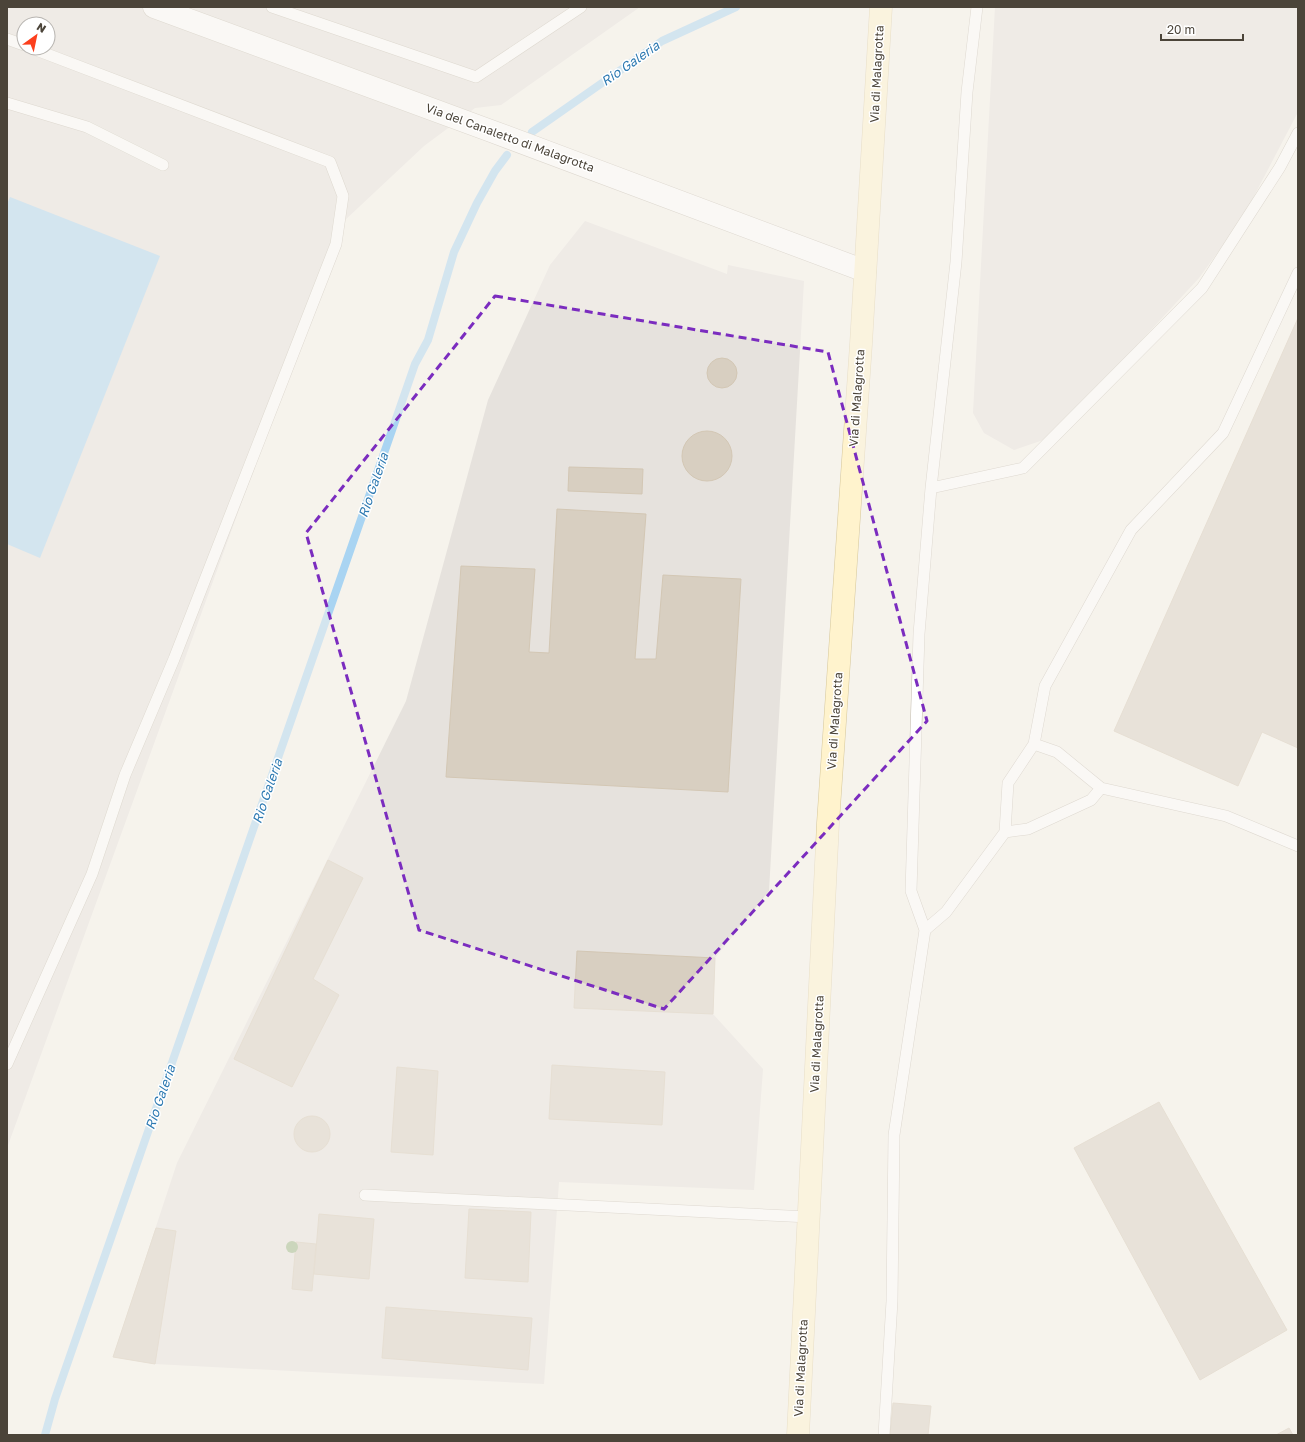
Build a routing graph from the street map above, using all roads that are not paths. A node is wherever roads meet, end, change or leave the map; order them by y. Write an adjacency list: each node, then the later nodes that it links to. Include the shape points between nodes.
1 (154, 7): 10 (street, Via del Canaletto di Malagrotta)
2 (272, 7): 3 (lane, via 476,78)
3 (580, 7)
4 (881, 7): 10 (main road, Via di Malagrotta)
5 (977, 7): 12 (lane, via 967,92 956,262)
6 (52, 56): 18 (lane, via 330,162 342,196 336,244 174,659 125,775 92,874)
7 (7, 103): 9 (lane, via 87,126)
8 (1298, 133): 12 (lane, via 1280,167 1202,288 1024,468)
9 (164, 165)
10 (865, 271): 20 (main road, Via di Malagrotta, via 828,823)
11 (1298, 273): 13 (lane, via 1223,433 1131,530 1045,686)
12 (932, 488): 17 (lane, via 919,634 911,891)
13 (1034, 744): 14 (lane, via 1057,752); 15 (lane, via 1008,784)
14 (1101, 788): 15 (lane, via 1091,800 1035,826); 16 (lane, via 1226,816)
15 (1005, 832): 17 (lane, via 946,912)
16 (1298, 846)
17 (925, 930): 22 (lane, via 894,1135 892,1301)
18 (7, 1064)
19 (365, 1195): 20 (lane)
20 (809, 1217): 21 (main road, Via di Malagrotta)
21 (798, 1435)
22 (884, 1435)

